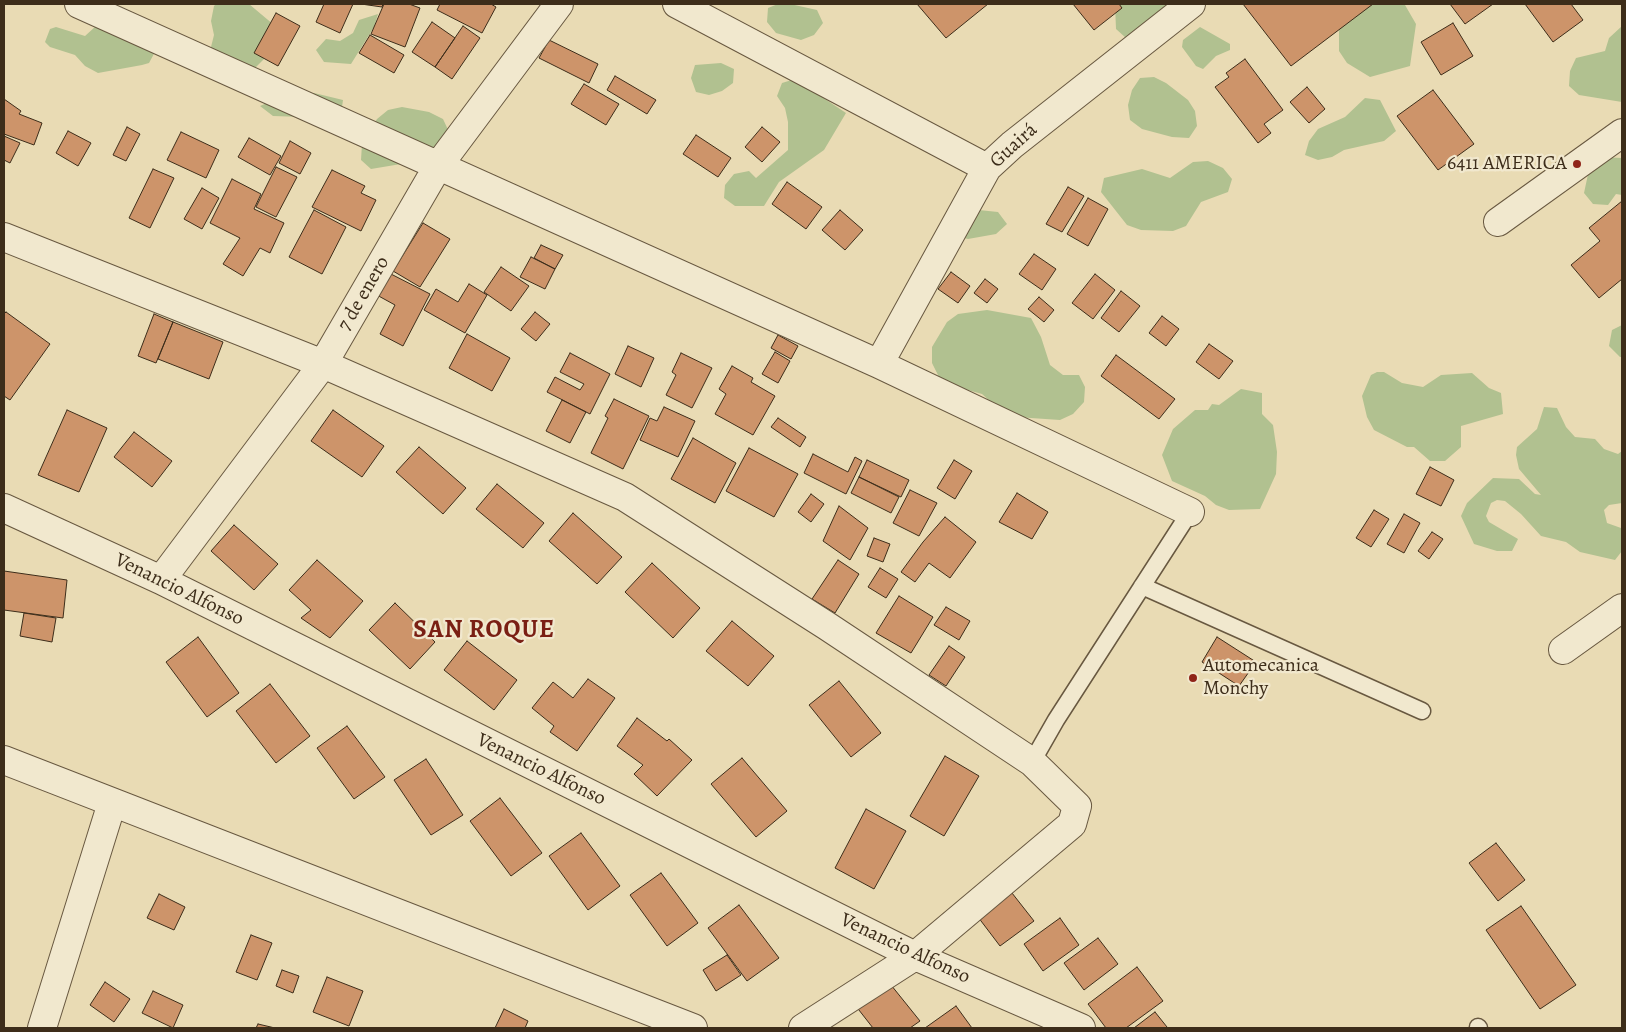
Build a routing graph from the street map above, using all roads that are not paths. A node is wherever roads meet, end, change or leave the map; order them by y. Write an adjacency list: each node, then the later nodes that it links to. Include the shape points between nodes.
1 (79, 4): 6 (street)
2 (559, 4): 6 (street, 7 de enero)
3 (678, 4): 7 (street)
4 (1191, 4): 7 (street, Guairá, via 1012,144)
5 (1622, 133): 8 (street)
6 (438, 166): 10 (street, 7 de enero); 11 (street)
7 (987, 168): 11 (street, Guairá)
8 (1498, 222)
9 (4, 237): 10 (street)
10 (323, 364): 14 (street, 7 de enero); 20 (street, via 626,497)
11 (879, 364): 13 (street)
12 (4, 508): 14 (street, Venancio Alfonso)
13 (1190, 512): 15 (lane)
14 (161, 580): 22 (street, Venancio Alfonso)
15 (1142, 586): 18 (lane); 20 (lane)
16 (1622, 608): 17 (street)
17 (1563, 650)
18 (1422, 711)
19 (4, 760): 21 (street)
20 (1032, 762): 22 (street, via 1077,806 1072,824)
21 (112, 803): 23 (street); 24 (street)
22 (915, 956): 25 (street); 26 (street, Venancio Alfonso)
23 (42, 1028)
24 (693, 1028)
25 (803, 1028)
26 (1080, 1028)

